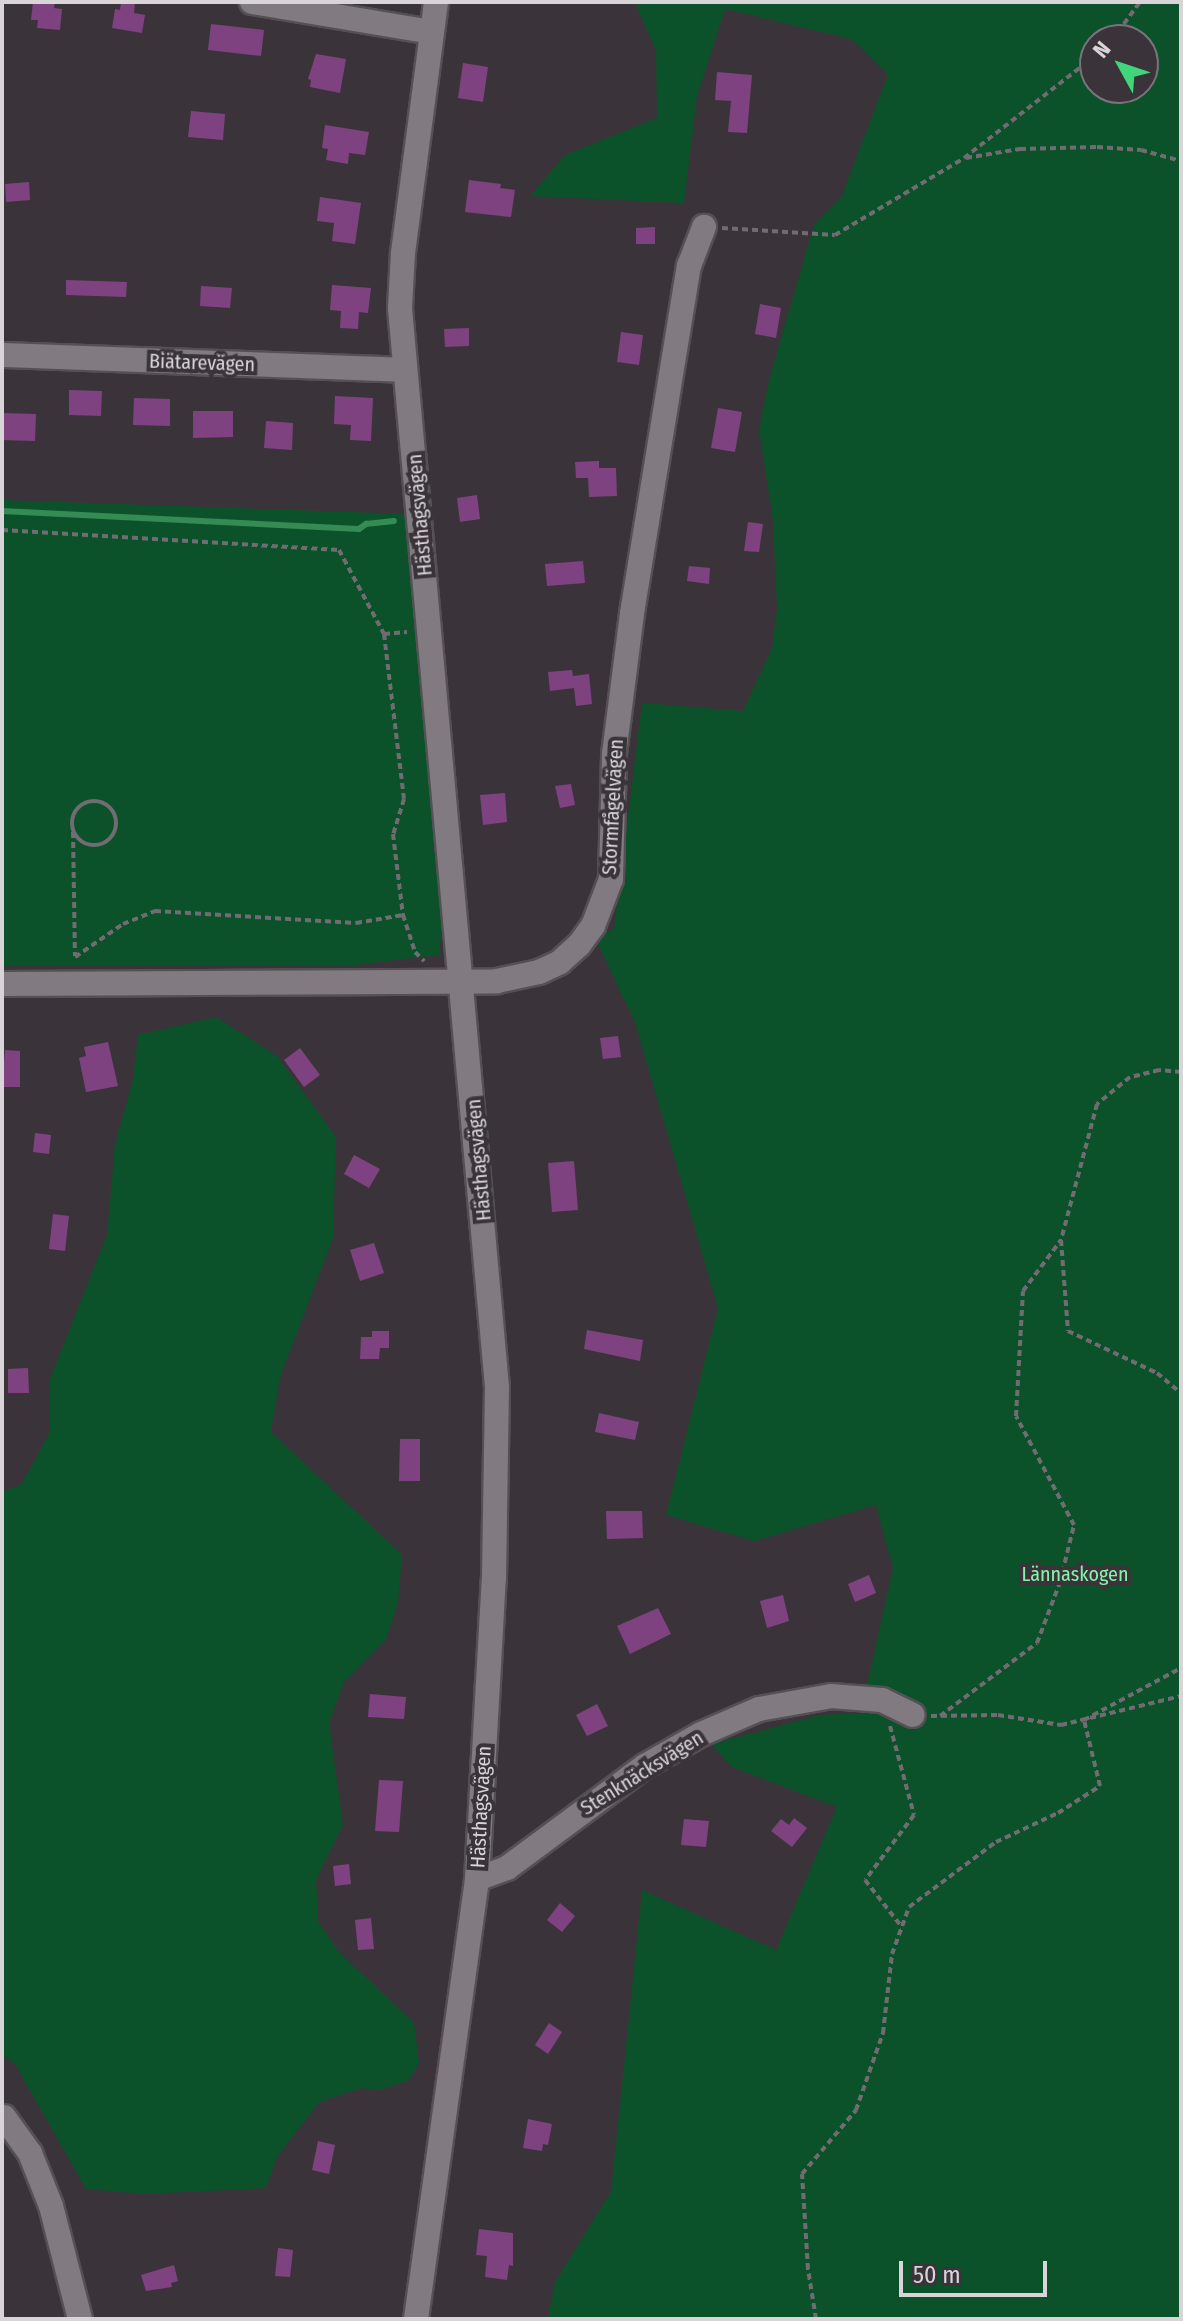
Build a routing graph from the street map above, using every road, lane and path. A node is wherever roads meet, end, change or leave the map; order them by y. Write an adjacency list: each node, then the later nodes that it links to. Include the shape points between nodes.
1 (252, 2): 5 (street)
2 (436, 2): 5 (street, Hästhagsvägen)
3 (1140, 2): 4 (path)
4 (1124, 24)
5 (432, 32): 11 (street, Hästhagsvägen, via 403,253)
6 (1079, 68): 7 (path)
7 (964, 158): 8 (path, via 1020,149 1097,147 1141,150); 9 (path, via 835,235)
8 (1181, 161)
9 (704, 227): 18 (street, Stormfågelvägen, via 689,266 632,613 614,754 611,879 605,902 593,926 560,962 518,978)
10 (2, 355): 11 (street, Biätarevägen)
11 (403, 370): 18 (street, Hästhagsvägen)
12 (2, 530): 14 (path, via 339,550 384,634 404,799 393,834)
13 (73, 832): 13 (path, via 75,811 87,802 101,802 115,818 114,832 104,843 82,843); 15 (path)
14 (403, 915): 15 (path, via 356,923 155,911 123,924); 17 (path, via 415,952)
15 (75, 957): 16 (path)
16 (76, 966)
17 (434, 971)
18 (462, 983): 19 (street, Stormfågelvägen); 29 (street, Hästhagsvägen, via 497,1387 494,1578)
19 (2, 984)
20 (1181, 1072): 21 (path, via 1159,1070 1130,1077 1097,1104)
21 (1061, 1240): 22 (path, via 1068,1331 1157,1373); 27 (path, via 1023,1291 1016,1416 1074,1525 1060,1582 1037,1643)
22 (1181, 1393)
23 (1181, 1668): 28 (path)
24 (1181, 1696): 28 (path)
25 (882, 1700): 26 (street, Stenknäcksvägen); 29 (street, Stenknäcksvägen, via 800,1700 723,1724 645,1766 507,1868); 30 (path, via 914,1815 865,1880)
26 (913, 1715): 27 (path)
27 (940, 1716): 28 (path, via 998,1715 1061,1725)
28 (1084, 1720): 30 (path, via 1100,1786 996,1842 909,1907)
29 (477, 1879): 33 (street, Hästhagsvägen)
30 (902, 1927): 34 (path, via 892,1954 883,2033 856,2110 802,2174)
31 (4, 2117): 32 (street, via 30,2153 51,2206)
32 (80, 2319)
33 (416, 2319)
34 (816, 2319)

